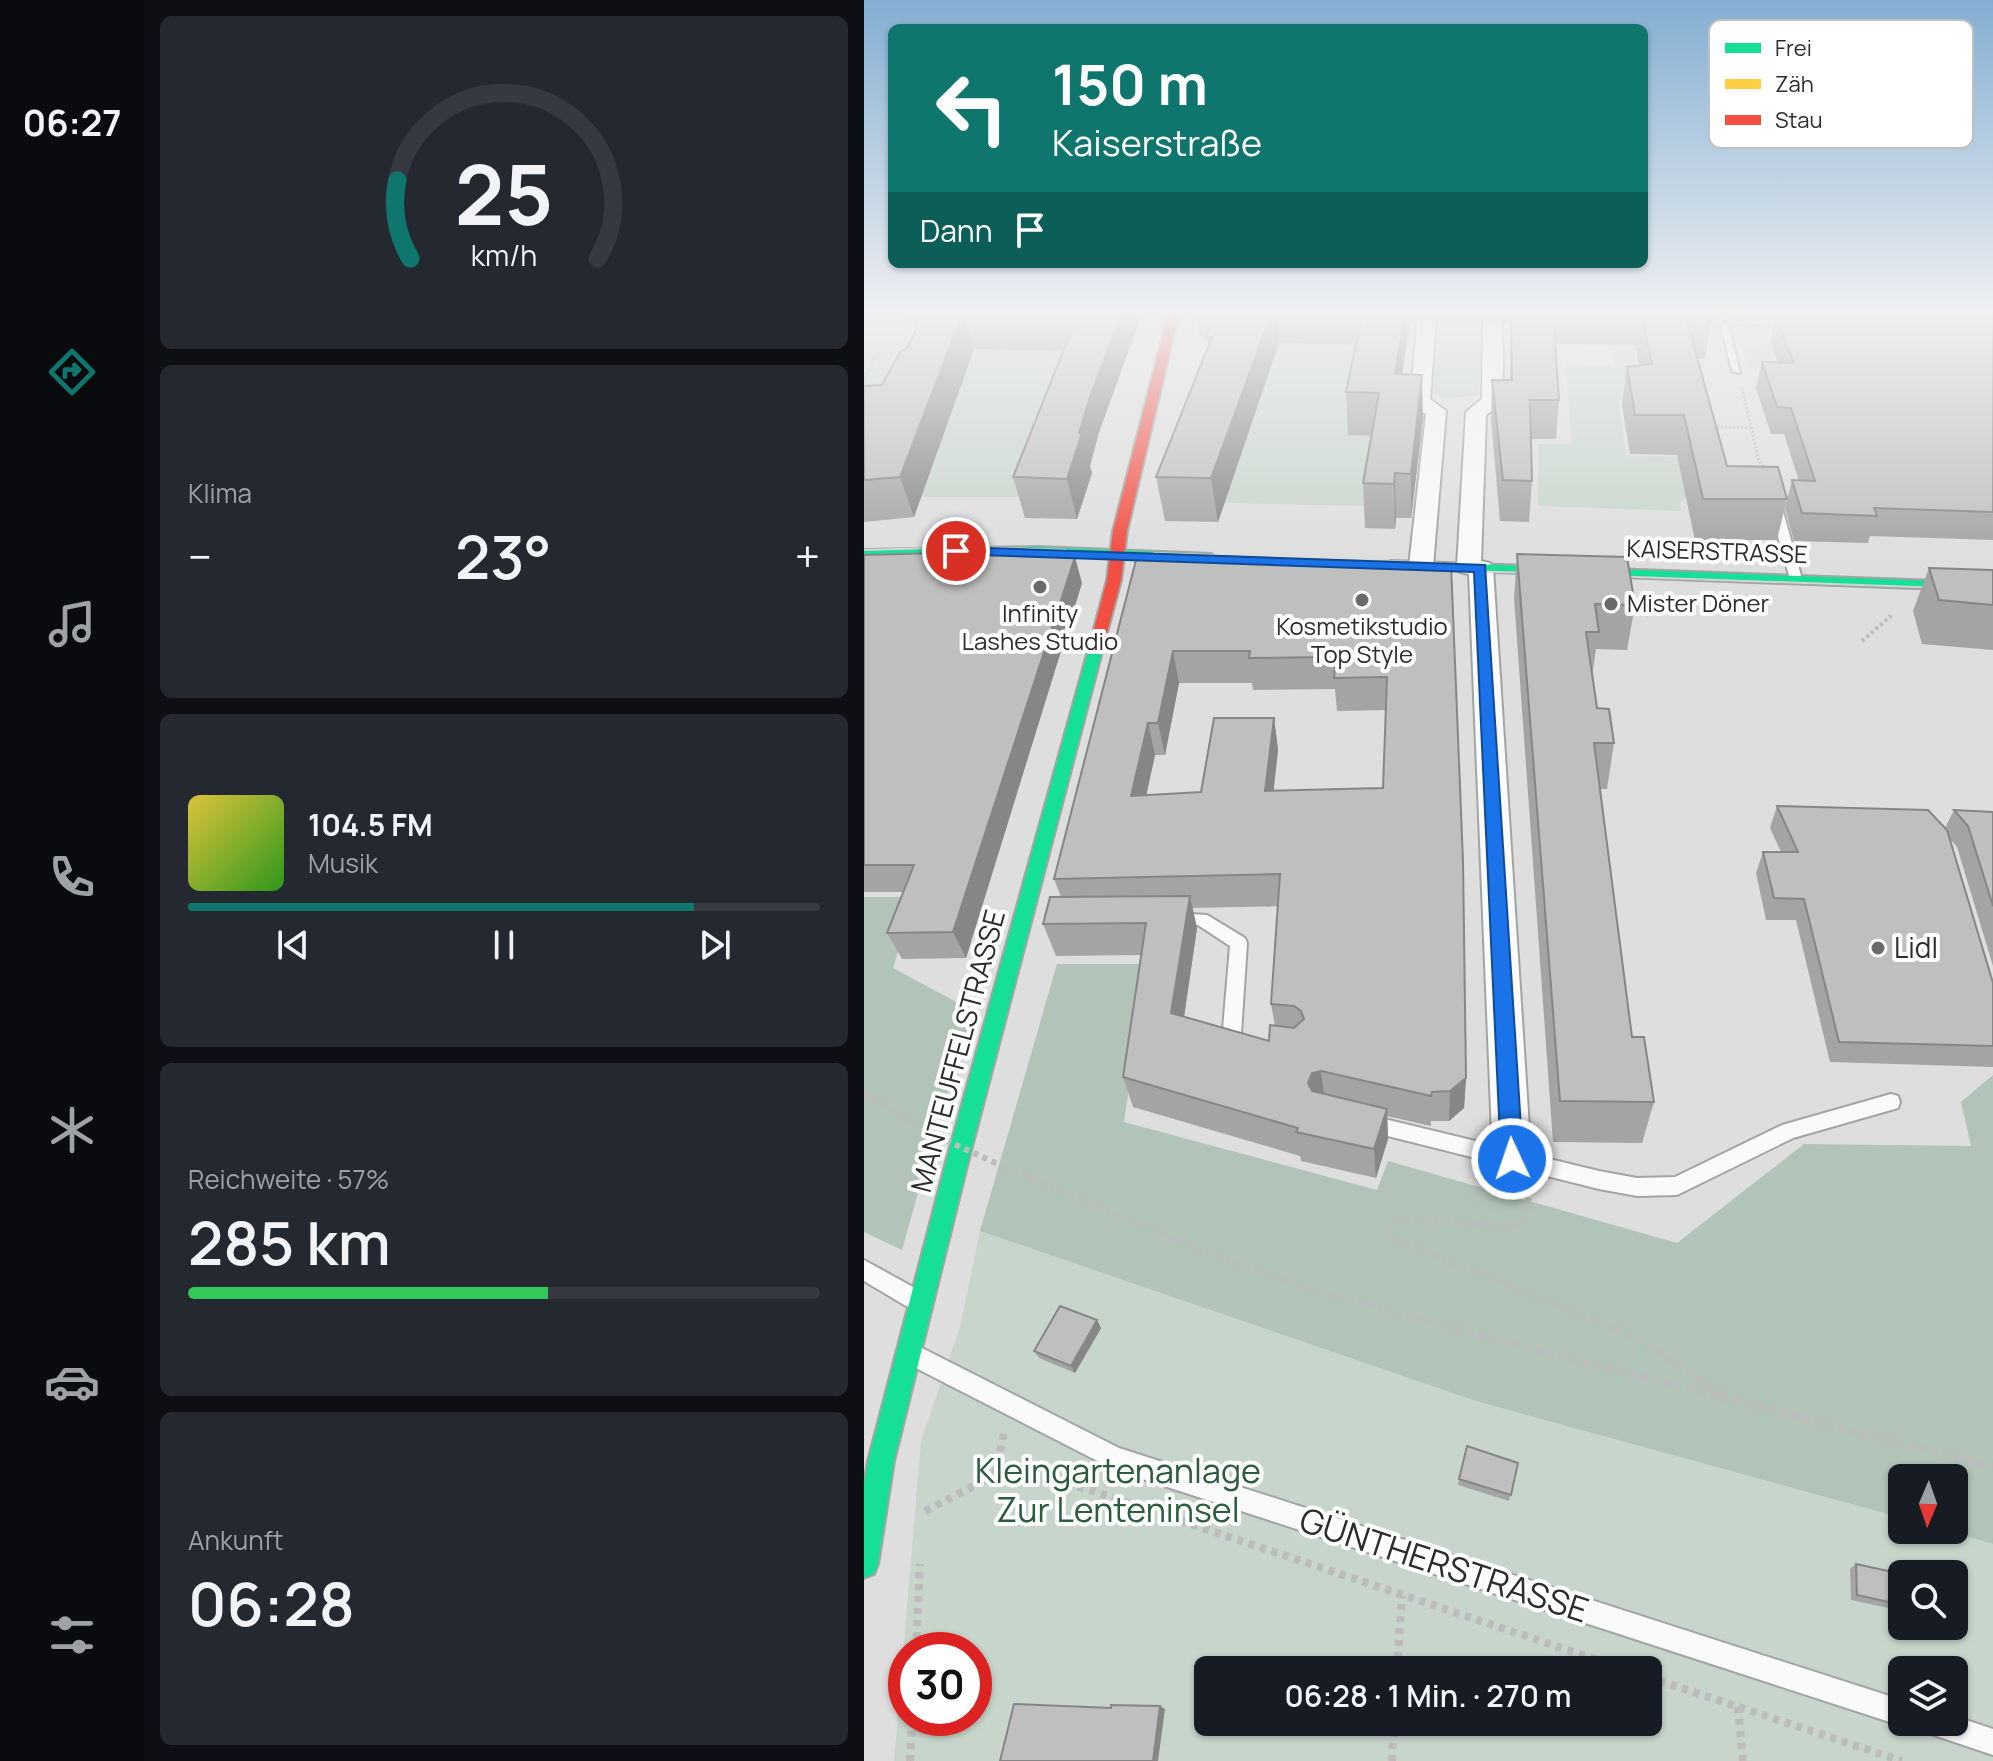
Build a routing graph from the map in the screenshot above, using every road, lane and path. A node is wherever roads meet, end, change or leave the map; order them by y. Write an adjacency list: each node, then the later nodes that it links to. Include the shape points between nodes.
1 (1154, 394): 11 (street, MANTEUFFELSTRASSE)
2 (1420, 394): 5 (street, via 1422,404)
3 (1492, 394): 6 (street, via 1486,407)
4 (1743, 394): 8 (path)
5 (1436, 411): 6 (street); 14 (street)
6 (1476, 412): 15 (street)
7 (1702, 426): 8 (path)
8 (1752, 428): 9 (path)
9 (1766, 471): 16 (lane)
10 (864, 554): 11 (street)
11 (1117, 554): 12 (street); 28 (street, MANTEUFFELSTRASSE, via 1028,920)
12 (1233, 559)
13 (1374, 564): 14 (street, KAISERSTRASSE)
14 (1421, 566): 15 (street, KAISERSTRASSE)
15 (1475, 568): 16 (street, KAISERSTRASSE); 25 (street)
16 (1796, 579): 17 (street, KAISERSTRASSE)
17 (1993, 587)
18 (1900, 608): 19 (path)
19 (1862, 641)
20 (1156, 919): 21 (lane, via 1201,919 1239,943 1231,1041)
21 (1257, 1044)
22 (864, 1093): 30 (path, bridge, via 928,1132 1000,1165 1200,1250 1313,1290)
23 (1891, 1102): 25 (lane, via 1789,1131 1677,1186 1637,1187)
24 (1353, 1119): 25 (lane)
25 (1512, 1159)
26 (1526, 1208): 30 (path, via 1524,1219 1513,1227 1400,1218 1388,1233 1635,1337)
27 (864, 1270): 28 (lane)
28 (922, 1303): 29 (street, MANTEUFFELSTRASSE)
29 (909, 1353): 31 (lane, GÜNTHERSTRASSE); 36 (street, MANTEUFFELSTRASSE, via 881,1461)
30 (1732, 1400): 32 (path)
31 (1010, 1406): 33 (path); 43 (lane, GÜNTHERSTRASSE, via 1115,1458)
32 (1993, 1467)
33 (995, 1475): 34 (path, via 923,1512); 37 (path, via 1068,1483)
34 (922, 1527)
35 (921, 1558): 38 (path)
36 (864, 1564)
37 (1402, 1596): 39 (path); 40 (path)
38 (917, 1632)
39 (1398, 1656)
40 (1584, 1656)
41 (1662, 1682): 42 (path)
42 (1738, 1707): 50 (path); 51 (path)
43 (1888, 1708)
44 (1968, 1734): 47 (lane)
45 (911, 1736): 48 (path)
46 (1393, 1736): 49 (path)
47 (1993, 1742)
48 (910, 1761)
49 (1392, 1761)
50 (1743, 1761)
51 (1902, 1761)

